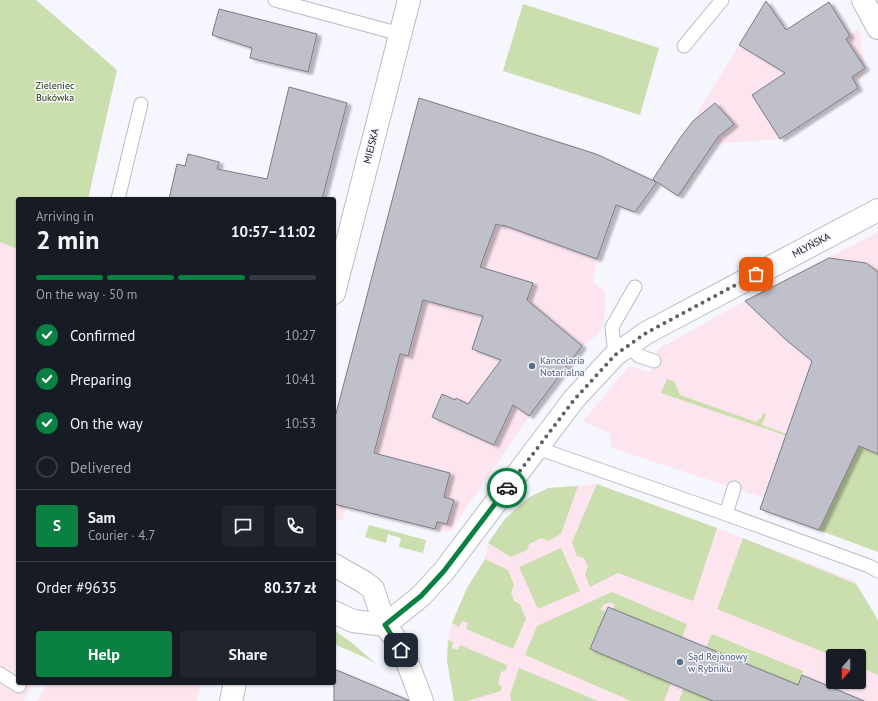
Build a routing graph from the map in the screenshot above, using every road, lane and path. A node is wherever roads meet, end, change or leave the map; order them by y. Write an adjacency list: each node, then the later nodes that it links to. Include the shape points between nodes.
1 (275, 0): 6 (lane)
2 (409, 0): 6 (street, MIEJSKA)
3 (722, 0): 7 (lane)
4 (863, 0): 5 (street)
5 (878, 28)
6 (400, 34): 11 (street, MIEJSKA)
7 (684, 46)
8 (141, 104): 9 (lane)
9 (118, 197)
10 (878, 210): 13 (street, MŁYŃSKA, via 646,333)
11 (336, 285)
12 (635, 287): 13 (lane, via 612,327)
13 (621, 350): 14 (lane); 15 (street, MŁYŃSKA, via 574,400)
14 (654, 361)
15 (537, 448): 17 (lane); 21 (street, MŁYŃSKA, via 444,571 421,596)
16 (734, 488): 17 (lane)
17 (726, 514): 19 (lane)
18 (336, 566): 21 (street, via 373,589)
19 (878, 571)
20 (336, 613): 21 (street, via 353,621)
21 (385, 625): 26 (street, via 408,664)
22 (0, 674): 23 (lane)
23 (16, 684)
24 (234, 685): 25 (street)
25 (230, 701)
26 (422, 701)

